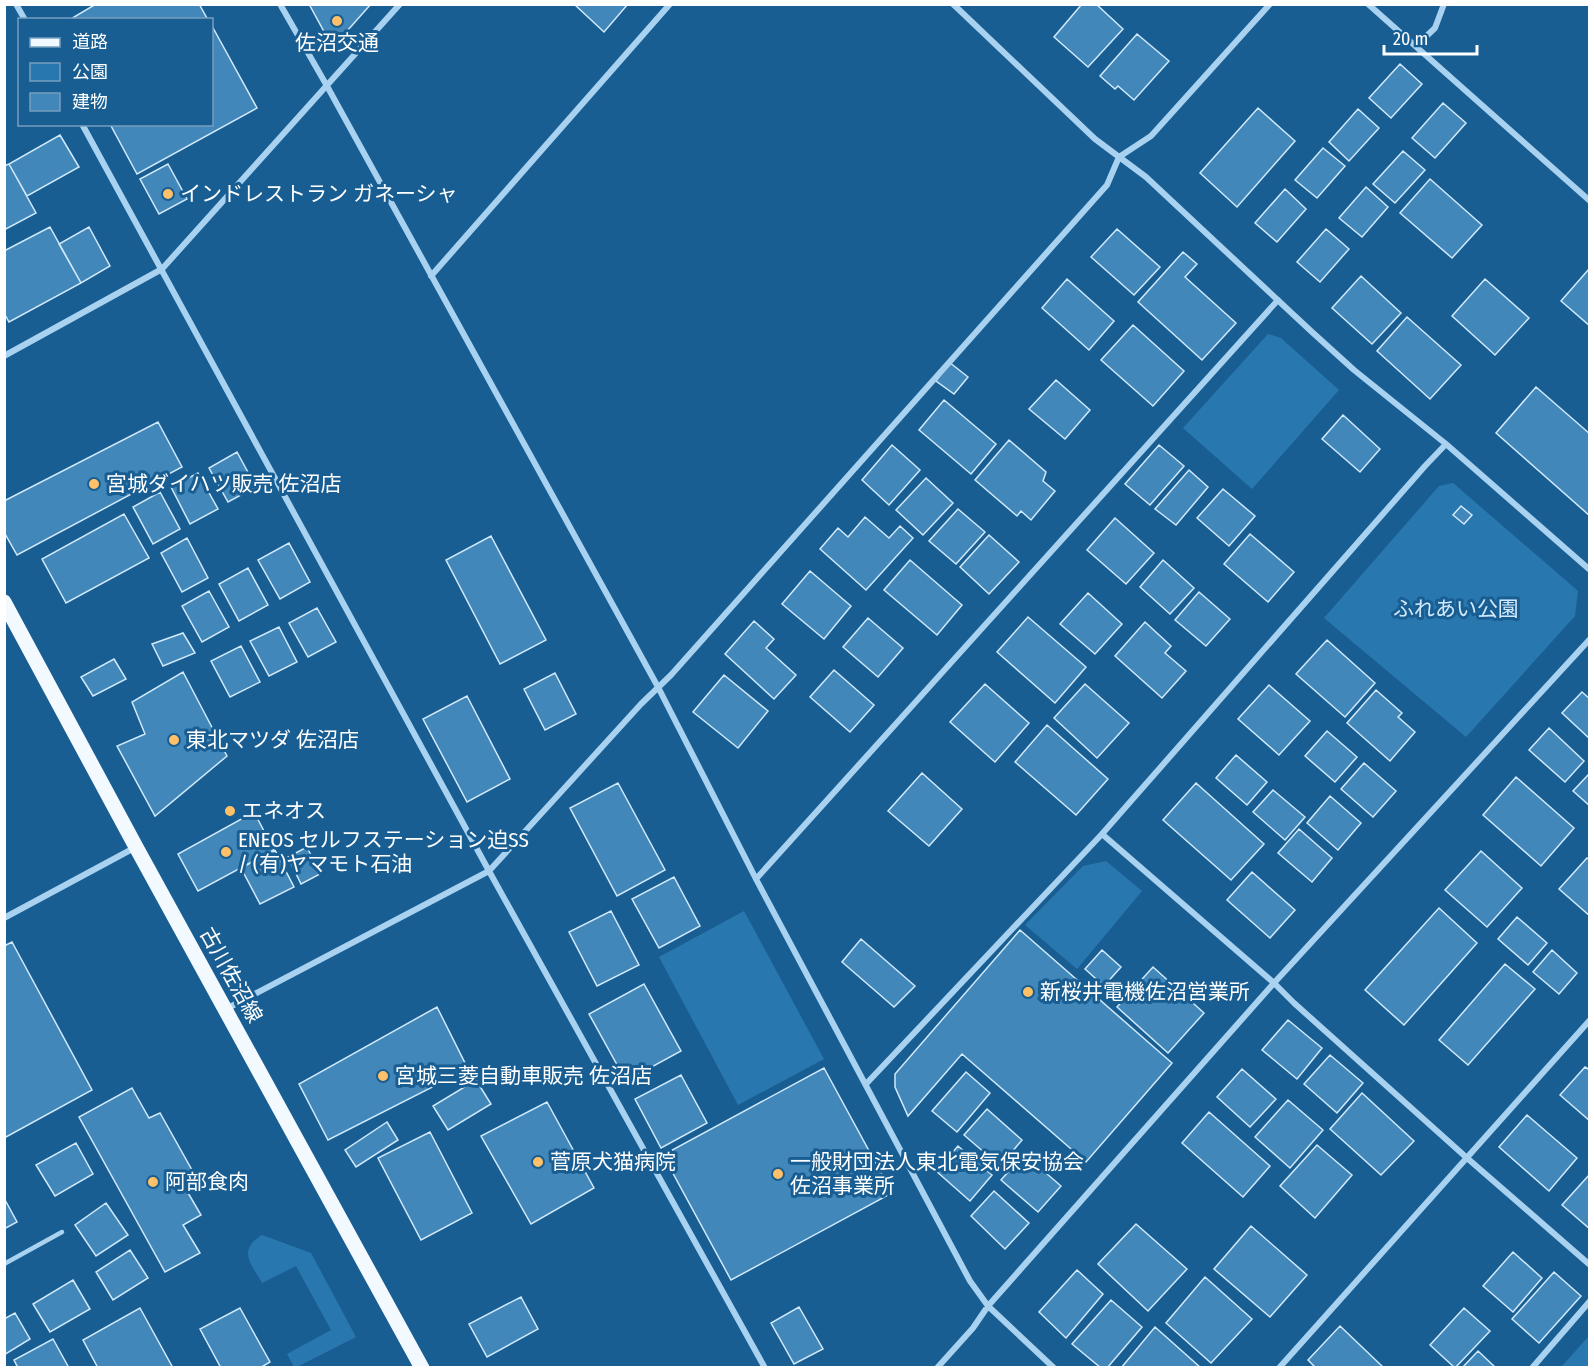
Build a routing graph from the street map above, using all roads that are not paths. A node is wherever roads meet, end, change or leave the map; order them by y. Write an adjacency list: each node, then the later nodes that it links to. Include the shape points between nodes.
1 (16, 4): 9 (street)
2 (280, 4): 11 (street)
3 (400, 4): 11 (street)
4 (670, 4): 16 (street)
5 (953, 4): 13 (street, via 1095,139)
6 (1270, 4): 13 (street, via 1151,136)
7 (1368, 4): 10 (street)
8 (1444, 4): 10 (street, via 1435,28)
9 (24, 18)
10 (1416, 46): 14 (street)
11 (327, 86): 15 (street); 16 (street)
12 (83, 126): 15 (street)
13 (1119, 157): 17 (street, via 1146,177); 23 (street, via 1107,185)
14 (1590, 201)
15 (162, 269): 18 (street); 26 (street)
16 (431, 276): 23 (street)
17 (1278, 300): 19 (street, via 1354,370); 27 (street)
18 (4, 356)
19 (1446, 444): 20 (street); 24 (street)
20 (1590, 570)
21 (4, 602): 25 (main road, 古川佐沼線)
22 (1590, 639): 29 (street)
23 (658, 687): 26 (street); 27 (street)
24 (1102, 834): 29 (street); 32 (street)
25 (136, 847): 28 (street); 30 (main road, 古川佐沼線)
26 (489, 871): 30 (street); 40 (street)
27 (756, 879): 32 (street)
28 (4, 918)
29 (1274, 983): 33 (street); 38 (street)
30 (226, 1010): 39 (main road, 古川佐沼線)
31 (1590, 1020): 33 (street)
32 (866, 1084): 38 (street, via 970,1281)
33 (1467, 1158): 36 (street); 43 (street)
34 (62, 1232): 35 (lane)
35 (4, 1264)
36 (1590, 1264)
37 (1590, 1301): 44 (street)
38 (988, 1306): 41 (street); 42 (street)
39 (422, 1368)
40 (765, 1368)
41 (937, 1368)
42 (1054, 1368)
43 (1279, 1368)
44 (1532, 1368)

